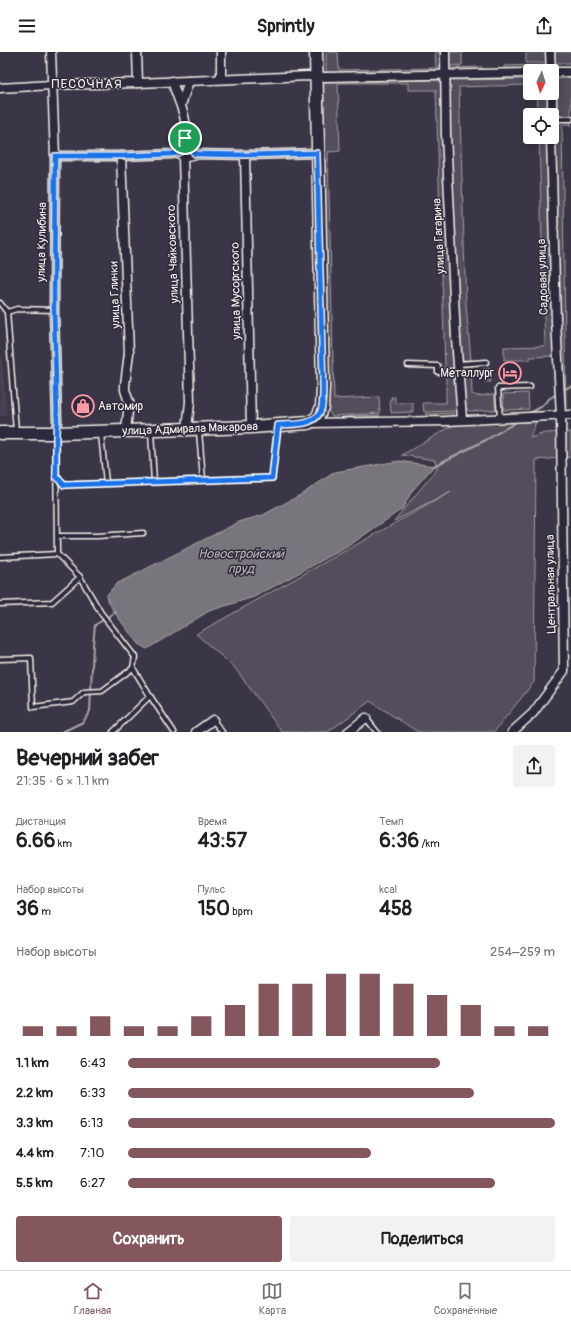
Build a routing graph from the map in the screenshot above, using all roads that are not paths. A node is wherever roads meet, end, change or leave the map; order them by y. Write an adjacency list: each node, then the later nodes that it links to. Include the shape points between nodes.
1 (51, 52): 17 (street, улица Кулибина)
2 (137, 52): 16 (street)
3 (221, 52): 13 (street)
4 (316, 52): 12 (street)
5 (445, 52): 11 (street, улица Гагарина)
6 (550, 52): 7 (street)
7 (551, 64)
8 (559, 72): 9 (street)
9 (571, 72)
10 (523, 73): 11 (street)
11 (445, 74): 12 (street); 35 (street, улица Гагарина)
12 (316, 76): 13 (street); 24 (street)
13 (221, 79): 14 (street)
14 (190, 81): 15 (street); 19 (street)
15 (172, 82): 16 (street); 19 (street, улица Чайковского)
16 (138, 83): 17 (street)
17 (52, 85): 18 (street); 28 (street, улица Кулибина)
18 (0, 88)
19 (180, 105): 22 (street, улица Чайковского, via 186,129)
20 (559, 119): 21 (lane)
21 (571, 119)
22 (185, 138): 25 (street, улица Чайковского); 26 (street)
23 (551, 144): 38 (street, Садовая улица)
24 (317, 153): 27 (street); 41 (street, via 323,387 322,407 316,418)
25 (181, 154): 26 (street); 29 (street); 44 (street, улица Чайковского)
26 (195, 154): 27 (street)
27 (245, 155): 43 (street, улица Мусоргского)
28 (55, 156): 29 (street); 31 (street, улица Кулибина)
29 (122, 156): 48 (street, улица Глинки, via 129,353 125,385 129,402)
30 (0, 302): 32 (lane)
31 (54, 310): 32 (lane, via 17,309); 50 (street, улица Кулибина)
32 (7, 312): 49 (lane)
33 (486, 362): 35 (lane)
34 (408, 365): 35 (lane, via 438,366 438,372)
35 (459, 367): 40 (street, улица Гагарина)
36 (530, 387): 39 (lane, via 498,388)
37 (571, 415): 38 (street, улица Адмирала Макарова)
38 (561, 416): 39 (street, улица Адмирала Макарова); 63 (street, Центральная улица)
39 (500, 418): 40 (street, улица Адмирала Макарова)
40 (462, 419): 41 (street, улица Адмирала Макарова)
41 (308, 423): 42 (street, улица Адмирала Макарова)
42 (278, 425): 43 (street, улица Адмирала Макарова); 52 (lane, via 272,478)
43 (251, 427): 44 (street, улица Адмирала Макарова)
44 (193, 428): 45 (street, улица Адмирала Макарова); 52 (lane)
45 (150, 430): 48 (street, улица Адмирала Макарова); 53 (lane)
46 (0, 431): 49 (street, улица Адмирала Макарова)
47 (100, 432): 48 (street, улица Адмирала Макарова); 50 (street, улица Адмирала Макарова); 54 (lane)
48 (126, 432)
49 (16, 433): 50 (street, улица Адмирала Макарова)
50 (56, 433): 51 (lane)
51 (56, 476): 54 (lane, via 64,485); 56 (lane)
52 (203, 480): 53 (lane)
53 (154, 482): 54 (lane)
54 (106, 483)
55 (143, 533): 56 (lane)
56 (57, 536): 57 (lane)
57 (57, 554): 58 (lane); 59 (lane)
58 (0, 557)
59 (80, 577): 60 (lane, via 52,602); 62 (lane, via 101,613 135,657)
60 (0, 604)
61 (0, 659): 62 (lane, via 31,658 33,707 73,702 84,692 102,691)
62 (134, 668): 64 (lane)
63 (568, 671): 73 (street, Центральная улица, via 533,713)
64 (150, 696): 67 (lane); 68 (lane)
65 (366, 718): 71 (street); 72 (lane)
66 (213, 720): 69 (street); 70 (lane)
67 (113, 732)
68 (174, 732)
69 (196, 732)
70 (222, 732)
71 (348, 732)
72 (377, 732)
73 (512, 732)

